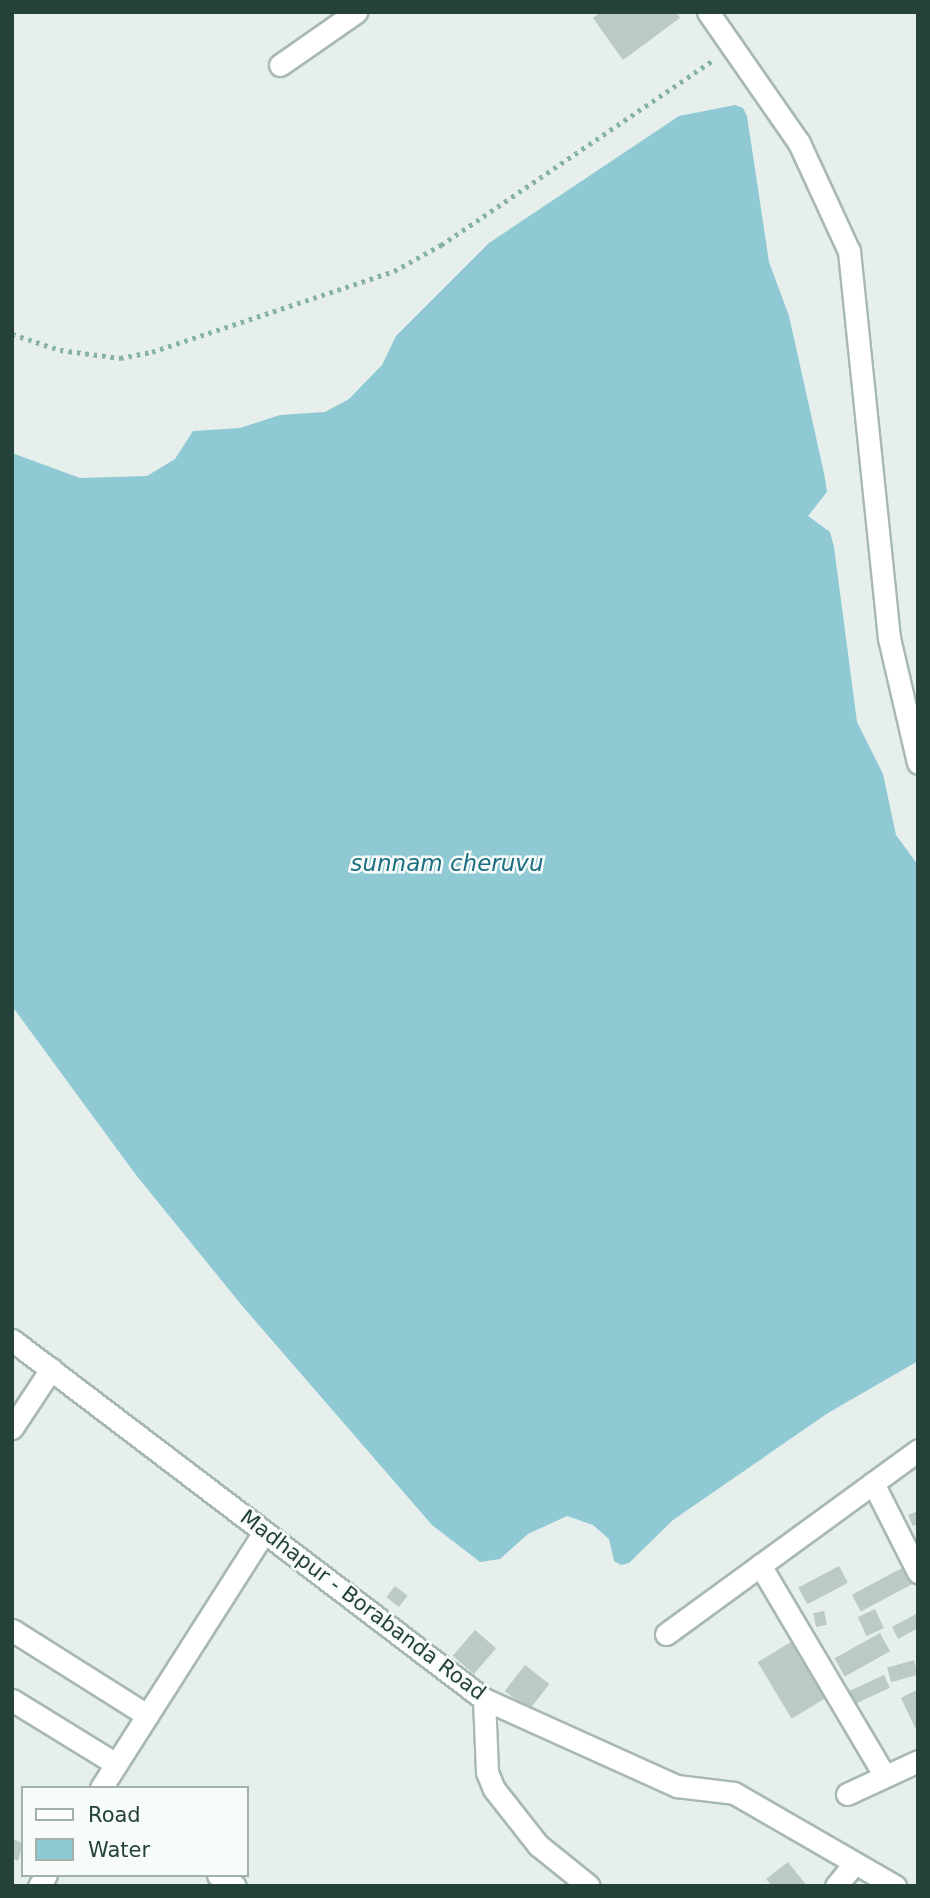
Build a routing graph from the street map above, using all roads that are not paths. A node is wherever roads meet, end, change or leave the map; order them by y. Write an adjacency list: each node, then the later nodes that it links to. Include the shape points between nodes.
1 (356, 12): 3 (street)
2 (708, 12): 4 (street, via 799,143 849,251 889,638)
3 (280, 65)
4 (918, 763)
5 (12, 1340): 6 (street, Madhapur - Borabanda Road)
6 (51, 1369): 7 (street); 10 (street, Madhapur - Borabanda Road)
7 (12, 1428)
8 (918, 1450): 9 (street)
9 (873, 1483): 11 (street); 12 (street)
10 (264, 1532): 16 (street, Madhapur - Borabanda Road); 17 (street)
11 (760, 1565): 14 (street); 20 (street)
12 (918, 1572)
13 (12, 1630): 17 (street)
14 (666, 1634)
15 (12, 1700): 19 (street)
16 (488, 1700): 23 (street, Madhapur - Borabanda Road, via 677,1786 734,1793); 24 (street, via 486,1763 494,1789 538,1845)
17 (147, 1715): 19 (street)
18 (918, 1761): 20 (street)
19 (116, 1764): 21 (street)
20 (884, 1775): 22 (street)
21 (102, 1786)
22 (847, 1794)
23 (854, 1864): 25 (street); 26 (street, Madhapur - Borabanda Road)
24 (590, 1886)
25 (836, 1886)
26 (895, 1886)

